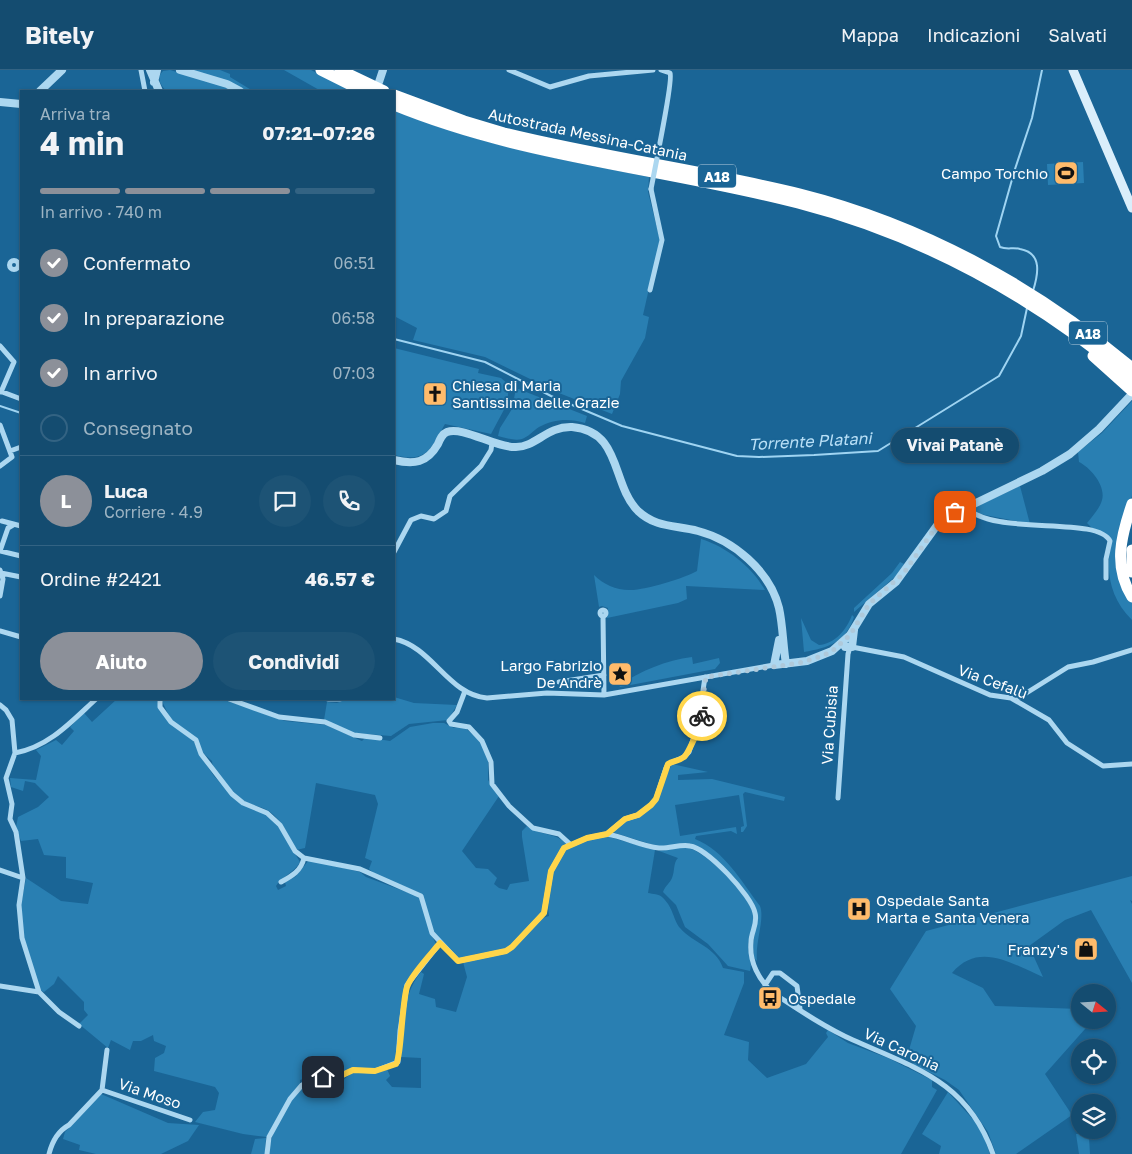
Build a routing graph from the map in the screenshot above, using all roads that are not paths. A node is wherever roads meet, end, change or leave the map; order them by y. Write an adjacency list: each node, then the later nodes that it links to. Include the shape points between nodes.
1 (62, 70): 15 (street)
2 (140, 70): 16 (street)
3 (150, 70): 13 (street)
4 (157, 70): 13 (street)
5 (180, 70): 18 (street)
6 (321, 70): 19 (highway)
7 (340, 70): 14 (highway)
8 (384, 70): 14 (street)
9 (509, 70): 10 (street, via 550,87 589,76)
10 (653, 70)
11 (661, 70): 29 (street, bridge, via 670,73 672,79 650,189 662,240)
12 (1073, 70): 24 (main road)
13 (154, 82): 17 (street)
14 (381, 87)
15 (41, 90)
16 (145, 90)
17 (159, 90)
18 (238, 90)
19 (361, 90)
20 (395, 95): 30 (highway, Autostrada Messina-Catania / A18, via 464,121 517,136 826,201 943,246)
21 (0, 102): 22 (street)
22 (20, 104)
23 (395, 105): 30 (highway, Autostrada Messina-Catania / A18, via 522,146 823,210 920,245)
24 (1111, 156): 25 (main road); 26 (main road)
25 (1132, 190)
26 (1132, 208)
27 (20, 257): 28 (street)
28 (16, 261)
29 (650, 290)
30 (1026, 296): 31 (highway, A18)
31 (1040, 304): 32 (highway, A18); 34 (highway, A18)
32 (1080, 339): 35 (highway); 38 (highway, A18)
33 (0, 346): 40 (street, via 14,362)
34 (1118, 356): 36 (highway); 37 (highway, A18)
35 (1098, 361): 39 (highway); 41 (highway)
36 (1132, 364)
37 (1132, 368)
38 (1132, 379)
39 (1132, 387)
40 (1, 392): 42 (street)
41 (1132, 393): 50 (street, via 1099,429 1070,454)
42 (20, 399)
43 (0, 425): 46 (street)
44 (492, 443): 47 (street, via 458,432 447,432 427,458 410,463); 56 (street, via 484,462 450,496 446,511 434,519 421,516 411,520); 68 (street, via 524,446 549,431 564,427 592,434 610,450 628,498 646,517 661,525 710,535 740,552 771,587 779,606)
45 (20, 447): 46 (street)
46 (10, 451): 48 (street, via 12,457)
47 (395, 460)
48 (0, 466)
49 (1132, 504): 66 (highway, via 1120,555 1122,574)
50 (966, 507): 63 (street, via 973,515 1013,524 1079,527 1106,536 1110,541); 72 (street, via 938,524 903,574 869,604 856,626)
51 (1132, 512): 64 (highway, via 1122,554 1124,572)
52 (1, 520): 53 (street); 55 (street)
53 (13, 525): 54 (street); 55 (street)
54 (20, 526)
55 (5, 535): 58 (street)
56 (395, 550)
57 (1132, 550): 61 (highway)
58 (0, 551): 59 (street)
59 (20, 556)
60 (1, 571): 62 (street); 65 (street)
61 (1132, 572)
62 (20, 577)
63 (1106, 578)
64 (1132, 591)
65 (0, 596)
66 (1132, 597)
67 (603, 616): 76 (street)
68 (781, 628): 74 (street); 75 (street)
69 (0, 631): 70 (street)
70 (20, 637)
71 (395, 639): 79 (street, via 418,649)
72 (850, 645): 74 (street, via 822,656); 81 (street, Via Cefalù, via 904,657 990,695); 89 (street, Via Cubisia)
73 (1132, 650): 81 (street, via 1068,667 1020,697)
74 (786, 664): 75 (street)
75 (774, 665): 77 (street)
76 (604, 675): 78 (street); 80 (street)
77 (706, 677): 80 (street); 90 (street, via 703,720 689,752 668,764 651,805 638,815 625,819)
78 (559, 682)
79 (465, 691): 80 (street, via 487,698 547,693); 91 (street, via 457,712 449,721 469,727 482,740 491,762 492,784 509,806 533,828 559,834)
80 (604, 695)
81 (1011, 698): 88 (street, Via Cefalù, via 1049,720 1067,744 1104,766)
82 (95, 700): 87 (street, via 54,737)
83 (160, 700): 92 (street, via 160,707 171,722 196,740 201,754 216,775 243,803 274,819 295,851)
84 (232, 700): 86 (street, via 279,717 325,722 354,735)
85 (0, 705): 87 (street, via 10,715)
86 (380, 738)
87 (15, 754): 94 (street, via 6,778 12,804 10,819 16,832)
88 (1132, 764)
89 (838, 798)
90 (607, 834): 91 (street); 97 (street, via 657,848 690,846 714,860 744,894 755,912 755,928 750,941 753,964)
91 (570, 844): 96 (street, via 558,856 551,871 544,913 512,947 458,961)
92 (304, 858): 95 (street, via 294,876); 96 (street, via 360,869 421,896 432,933)
93 (0, 870): 94 (street)
94 (23, 878): 99 (street, via 19,905 22,938)
95 (281, 882)
96 (440, 943): 106 (street, via 407,985 398,1062 375,1071 353,1070 334,1079 319,1077 302,1085 269,1137)
97 (765, 985): 100 (street, Via Caronia); 100 (street, via 773,972 780,973 797,986)
98 (0, 986): 99 (street)
99 (39, 992): 101 (street)
100 (800, 1009): 107 (street, Via Caronia, via 851,1039 928,1073 946,1085 980,1123)
101 (79, 1026)
102 (107, 1050): 103 (street)
103 (102, 1090): 104 (street, Via Moso); 105 (street, via 63,1128)
104 (190, 1120)
105 (49, 1154)
106 (267, 1154)
107 (993, 1154)

